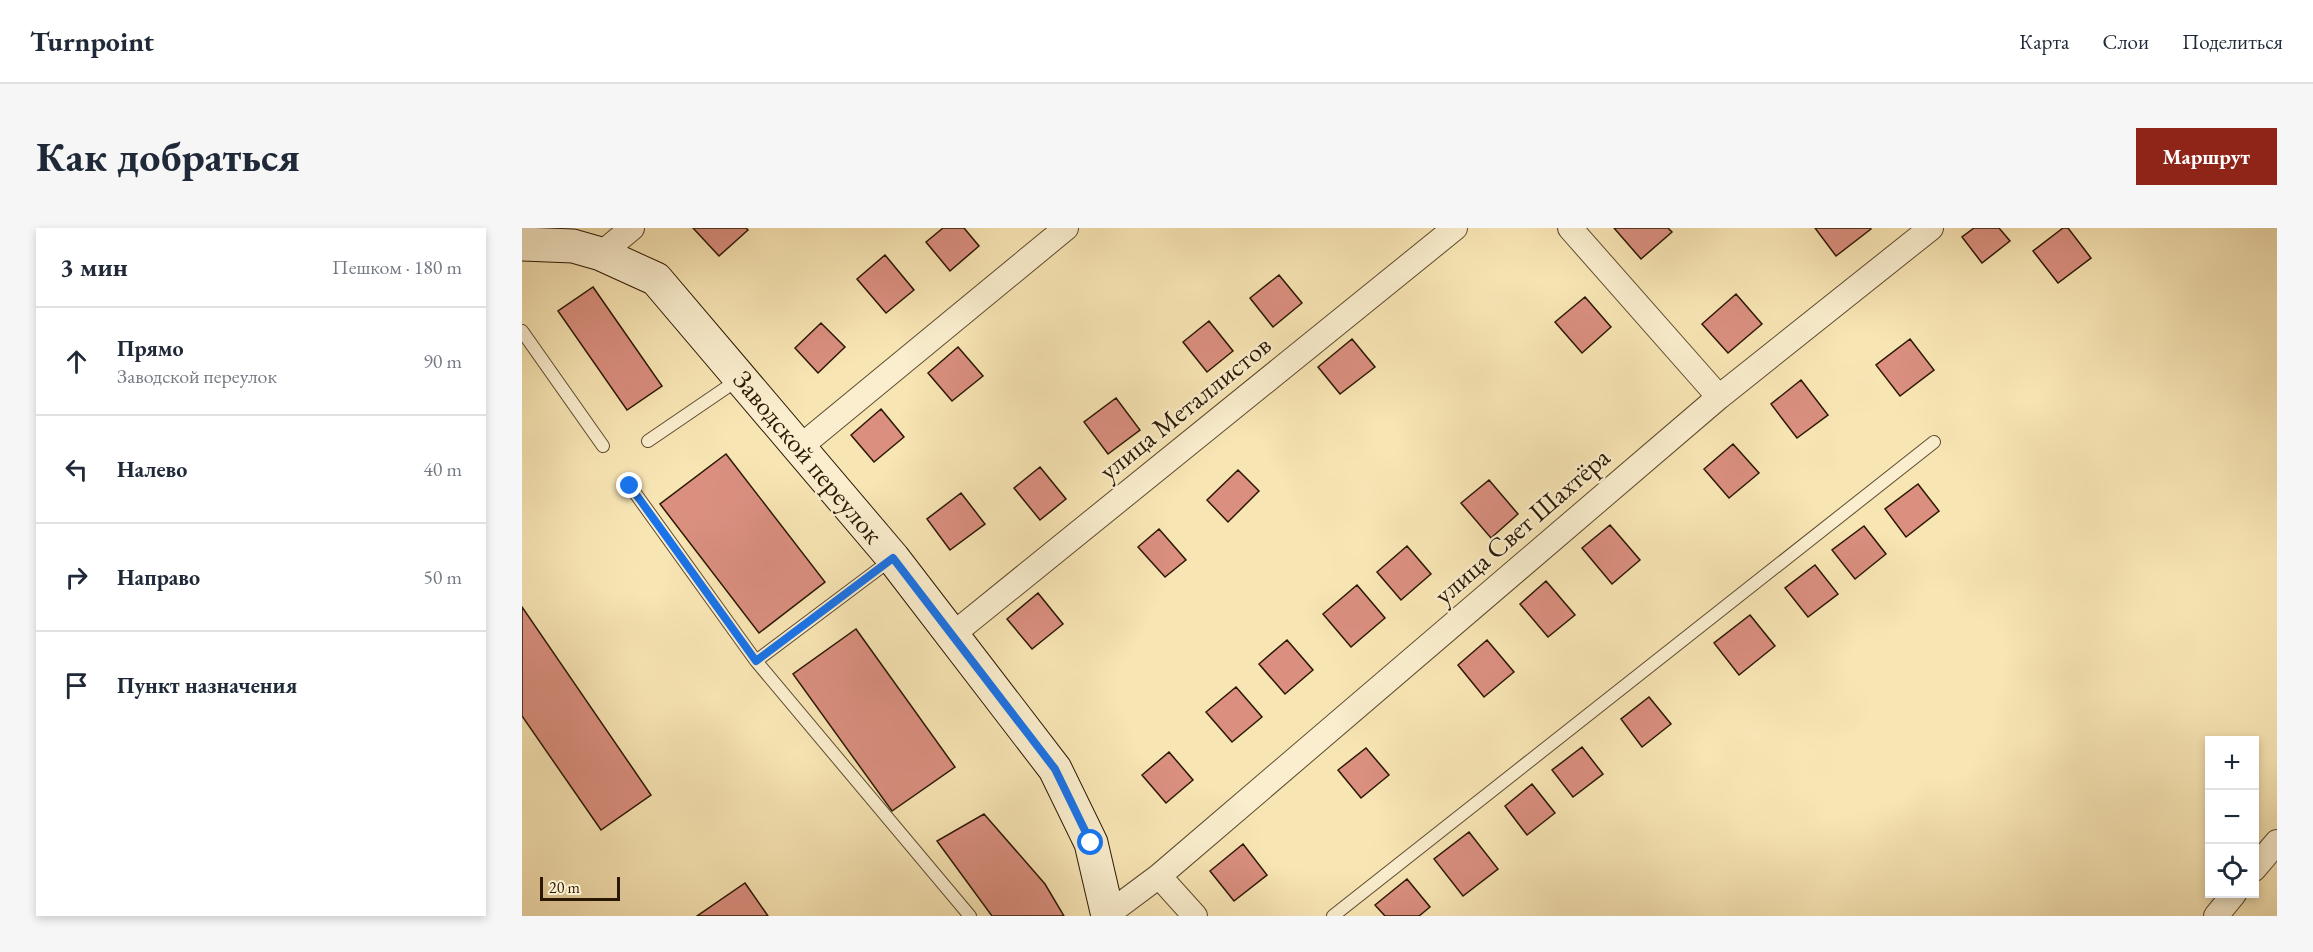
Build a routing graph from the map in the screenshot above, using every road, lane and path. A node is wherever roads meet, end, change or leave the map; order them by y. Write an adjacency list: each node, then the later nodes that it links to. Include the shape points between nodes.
1 (632, 228): 7 (street)
2 (1066, 228): 14 (street)
3 (1455, 228): 17 (street, улица Металлистов)
4 (1570, 228): 10 (street)
5 (1931, 228): 10 (street, улица Свет Шахтёра)
6 (522, 244): 7 (main road, Заводской переулок, via 573,246)
7 (601, 254): 9 (main road, Заводской переулок, via 656,279)
8 (522, 331): 13 (lane)
9 (741, 377): 11 (lane); 14 (main road, Заводской переулок)
10 (1719, 397): 21 (street, улица Свет Шахтёра)
11 (648, 441)
12 (1934, 442): 26 (lane)
13 (603, 446)
14 (800, 447): 16 (main road, Заводской переулок)
15 (630, 486): 18 (lane)
16 (893, 558): 17 (main road, Заводской переулок); 18 (lane)
17 (952, 635): 23 (main road, Заводской переулок, via 1055,769 1091,843)
18 (756, 661): 24 (lane)
19 (2277, 842): 20 (street)
20 (2259, 863)
21 (1159, 876): 23 (street, улица Свет Шахтёра); 25 (street)
22 (2232, 898): 27 (street)
23 (1108, 915)
24 (970, 916)
25 (1195, 916)
26 (1333, 916)
27 (2216, 916)

